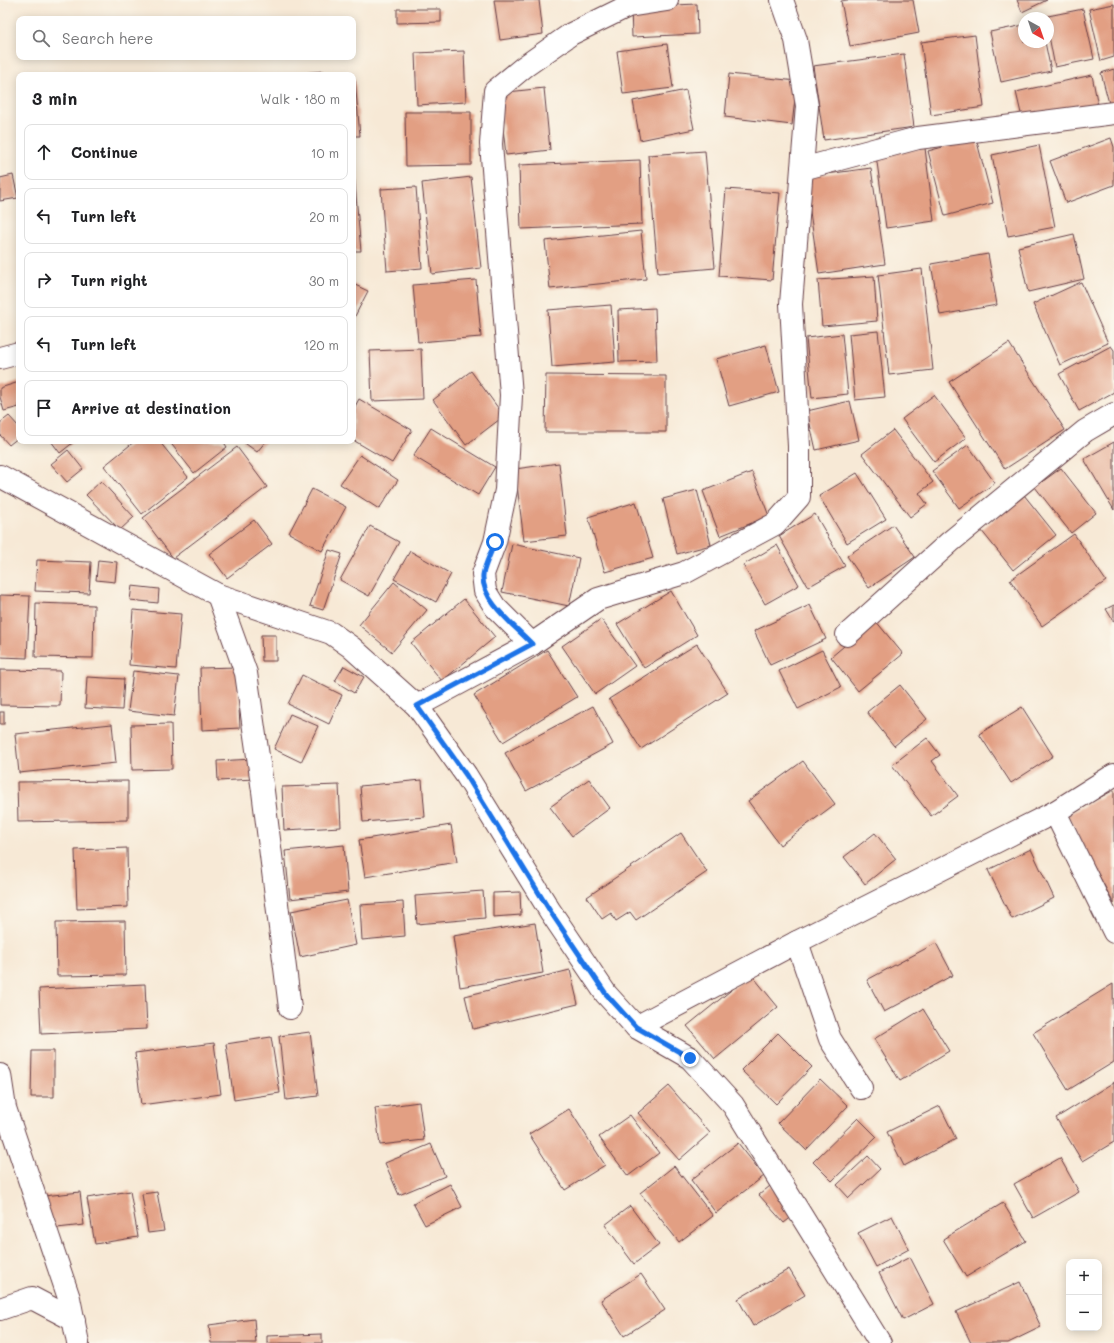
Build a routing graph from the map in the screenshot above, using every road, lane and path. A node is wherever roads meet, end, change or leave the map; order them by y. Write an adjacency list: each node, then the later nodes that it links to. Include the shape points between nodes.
1 (667, 0): 11 (street, via 628,6 571,34 495,91 491,144 511,395 506,490 495,542 483,574 485,591 495,607)
2 (782, 0): 4 (street, via 796,40 806,106)
3 (1114, 114): 4 (street, via 918,138)
4 (802, 169): 11 (street, via 791,304 799,497 775,524 684,573 598,600)
5 (16, 354): 6 (street)
6 (0, 358)
7 (1114, 414): 10 (street, via 1085,431 950,542)
8 (0, 476): 9 (street)
9 (218, 595): 12 (street, via 331,633 352,647); 17 (street, via 246,673)
10 (847, 635)
11 (532, 644): 12 (street)
12 (417, 706): 18 (street, via 466,775 597,982)
13 (1114, 775): 14 (street)
14 (1055, 812): 15 (street); 16 (street)
15 (1114, 932)
16 (797, 942): 18 (street); 20 (street, via 830,1040)
17 (290, 1008)
18 (636, 1027): 24 (street, via 690,1058 734,1105)
19 (0, 1075): 22 (street, via 5,1108 69,1298)
20 (860, 1088)
21 (0, 1309): 22 (street, via 32,1298)
22 (74, 1320): 23 (street)
23 (78, 1343)
24 (880, 1343)

